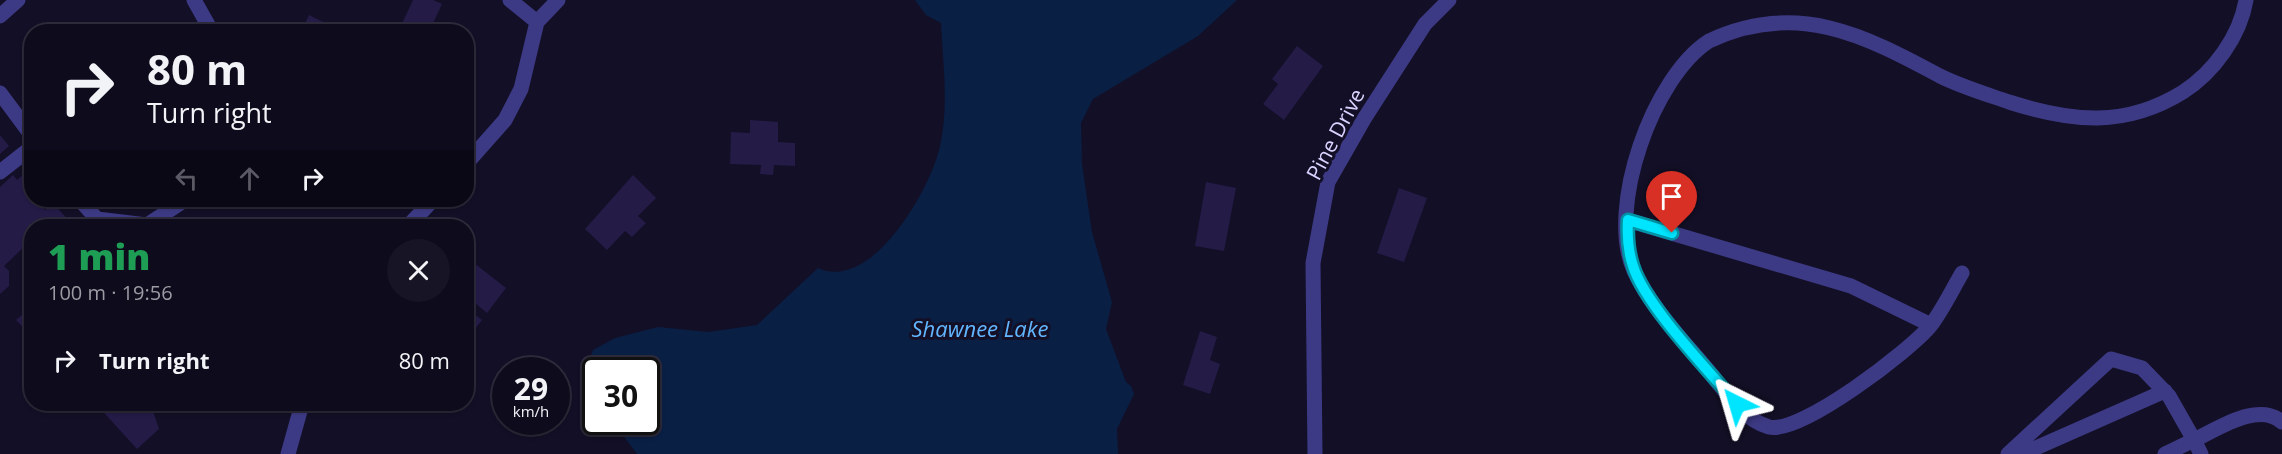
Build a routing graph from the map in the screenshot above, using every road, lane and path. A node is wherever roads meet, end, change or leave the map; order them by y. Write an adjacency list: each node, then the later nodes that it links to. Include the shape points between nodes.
1 (18, 0): 7 (street)
2 (195, 0): 9 (street)
3 (510, 0): 8 (street)
4 (558, 0): 8 (street)
5 (1449, 0): 29 (street, Pine Drive, via 1425,24 1328,182 1314,263)
6 (2246, 0): 21 (street, via 2234,37 2197,83 2161,106 2111,119 2044,113 1979,92 1942,77 1859,32 1826,20 1795,16 1756,20 1710,40 1685,60 1651,117 1634,159)
7 (0, 16)
8 (537, 22): 13 (street, via 521,89 505,120)
9 (208, 24)
10 (0, 93): 11 (street)
11 (24, 126)
12 (24, 144): 14 (street)
13 (474, 155)
14 (0, 172)
15 (87, 207): 18 (street)
16 (175, 207): 19 (street)
17 (426, 207): 20 (street)
18 (98, 219)
19 (157, 219)
20 (415, 219)
21 (1628, 220): 23 (street, via 1851,286); 23 (street, via 1633,268 1646,291 1748,417 1772,428 1804,420 1883,369)
22 (1962, 273): 23 (street)
23 (1930, 325)
24 (2164, 391): 27 (street); 30 (street, via 2142,368 2111,359); 31 (street)
25 (300, 411): 28 (street)
26 (2282, 422): 27 (street, via 2276,416 2252,414)
27 (2194, 440): 32 (street); 33 (street)
28 (288, 454)
29 (1315, 454)
30 (2008, 454)
31 (2022, 454)
32 (2165, 454)
33 (2201, 454)

